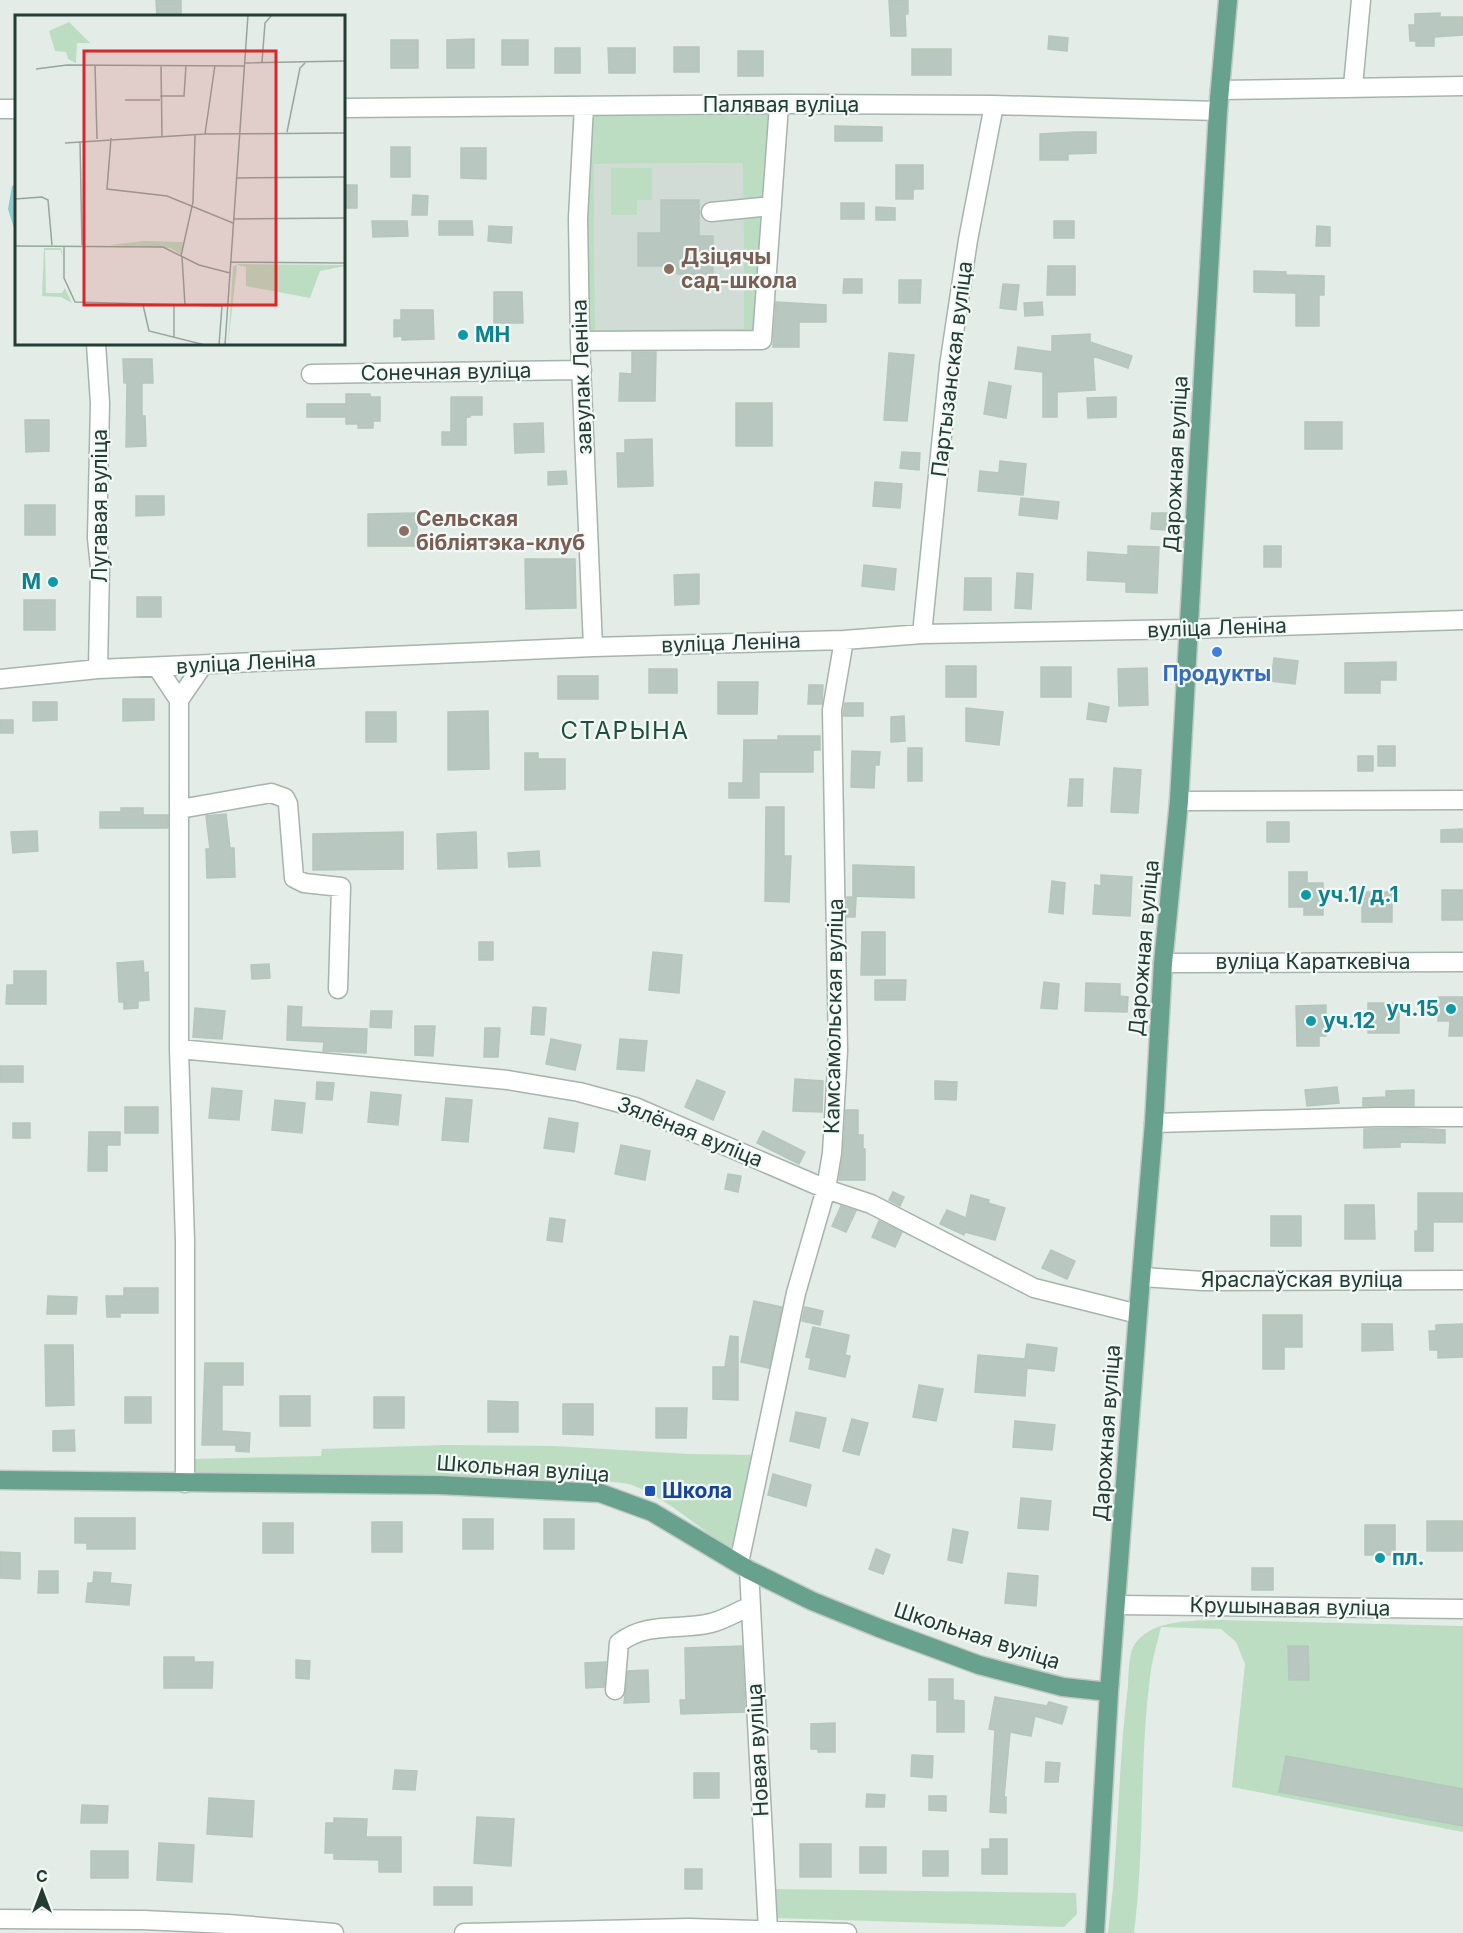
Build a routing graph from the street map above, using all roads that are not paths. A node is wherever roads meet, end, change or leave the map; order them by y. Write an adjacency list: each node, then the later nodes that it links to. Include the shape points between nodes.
1 (1228, 0): 5 (main road, Дарожная вуліца)
2 (1361, 0): 3 (street)
3 (1353, 86): 4 (street); 5 (street)
4 (1463, 86)
5 (1220, 90): 10 (main road, Дарожная вуліца)
6 (779, 105): 7 (street, Палявая вуліца); 8 (street, Палявая вуліца); 11 (street)
7 (994, 105): 10 (street, Палявая вуліца); 19 (street, Партызанская вуліца, via 949,366)
8 (584, 106): 9 (street, Палявая вуліца); 13 (street, завулак Леніна, via 578,218)
9 (345, 108)
10 (1218, 111): 18 (main road, Дарожная вуліца)
11 (772, 206): 12 (street); 13 (street, via 762,340)
12 (711, 212)
13 (580, 341): 15 (street, завулак Леніна)
14 (96, 345): 24 (street, Лугавая вуліца, via 100,403)
15 (582, 370): 16 (street, Сонечная вуліца); 21 (street, завулак Леніна)
16 (311, 374)
17 (1463, 620): 18 (street, вуліца Леніна)
18 (1189, 629): 19 (street, вуліца Леніна); 28 (main road, Дарожная вуліца)
19 (922, 634): 20 (street, вуліца Леніна)
20 (844, 640): 21 (street, вуліца Леніна); 36 (street, Камсамольская вуліца, via 832,710 838,1051)
21 (593, 647): 22 (street, вуліца Леніна)
22 (203, 665): 23 (street, вуліца Леніна); 26 (street)
23 (157, 667): 24 (street, вуліца Леніна); 26 (street)
24 (98, 669): 25 (street, вуліца Леніна)
25 (0, 679)
26 (179, 700): 29 (street)
27 (1463, 800): 28 (street)
28 (1179, 801): 31 (main road, Дарожная вуліца)
29 (180, 809): 32 (street, via 271,793 285,798 294,878 304,883 341,887); 33 (street)
30 (1463, 962): 31 (street, вуліца Караткевіча)
31 (1164, 963): 35 (main road, Дарожная вуліца)
32 (339, 989)
33 (178, 1049): 36 (street, Зялёная вуліца, via 508,1080 579,1092 635,1107); 41 (street, via 185,1241)
34 (1463, 1117): 35 (street)
35 (1154, 1123): 37 (main road, Дарожная вуліца)
36 (826, 1189): 39 (street, Зялёная вуліца, via 871,1204 1034,1288); 42 (street, Камсамольская вуліца, via 796,1293)
37 (1142, 1277): 38 (street, Яраслаўская вуліца, via 1203,1281); 39 (main road, Дарожная вуліца)
38 (1463, 1280)
39 (1138, 1314): 43 (main road, Дарожная вуліца)
40 (0, 1480): 41 (main road, Школьная вуліца)
41 (185, 1483): 42 (main road, Школьная вуліца, via 439,1485 600,1493 652,1512)
42 (744, 1567): 44 (street, Новая вуліца); 47 (main road, Школьная вуліца, via 812,1601 979,1665 1063,1687)
43 (1117, 1605): 45 (street, Крушынавая вуліца); 47 (main road, Дарожная вуліца)
44 (751, 1606): 46 (street, via 711,1623 632,1634 619,1643); 49 (street, Новая вуліца)
45 (1463, 1609)
46 (615, 1690)
47 (1109, 1692): 54 (main road, Дарожная вуліца)
48 (0, 1919): 51 (street, via 228,1923)
49 (768, 1930): 50 (street); 53 (street)
50 (688, 1931): 52 (street)
51 (334, 1933)
52 (464, 1933)
53 (847, 1933)
54 (1095, 1933)

